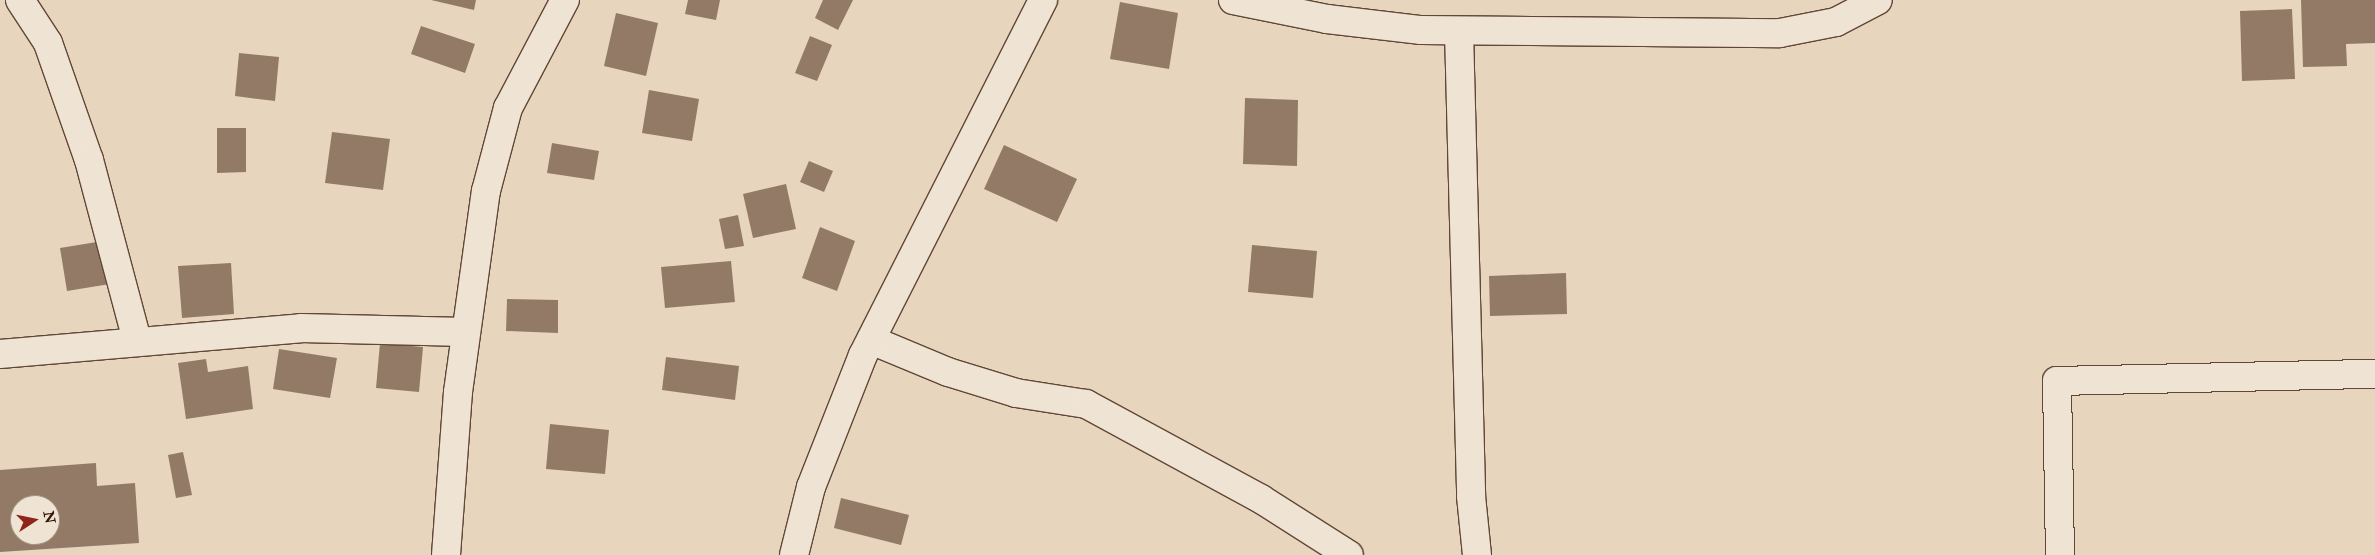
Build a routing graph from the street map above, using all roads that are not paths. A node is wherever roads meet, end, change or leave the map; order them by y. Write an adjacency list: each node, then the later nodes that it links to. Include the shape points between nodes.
1 (20, 0): 9 (street, via 48,43 89,160)
2 (565, 0): 7 (street, via 508,108 486,191)
3 (1043, 0): 8 (street)
4 (1233, 0): 6 (street, via 1326,19)
5 (1878, 0): 6 (street, via 1836,22 1780,33)
6 (1459, 31): 15 (street, via 1471,496)
7 (465, 332): 9 (street, via 301,328); 12 (street)
8 (871, 340): 13 (street, via 811,487); 14 (street, via 956,375 1016,392 1086,404 1261,499)
9 (137, 341): 10 (street)
10 (0, 354)
11 (2375, 374): 16 (street, via 2057,381)
12 (446, 555)
13 (794, 555)
14 (1350, 555)
15 (1478, 555)
16 (2060, 555)

